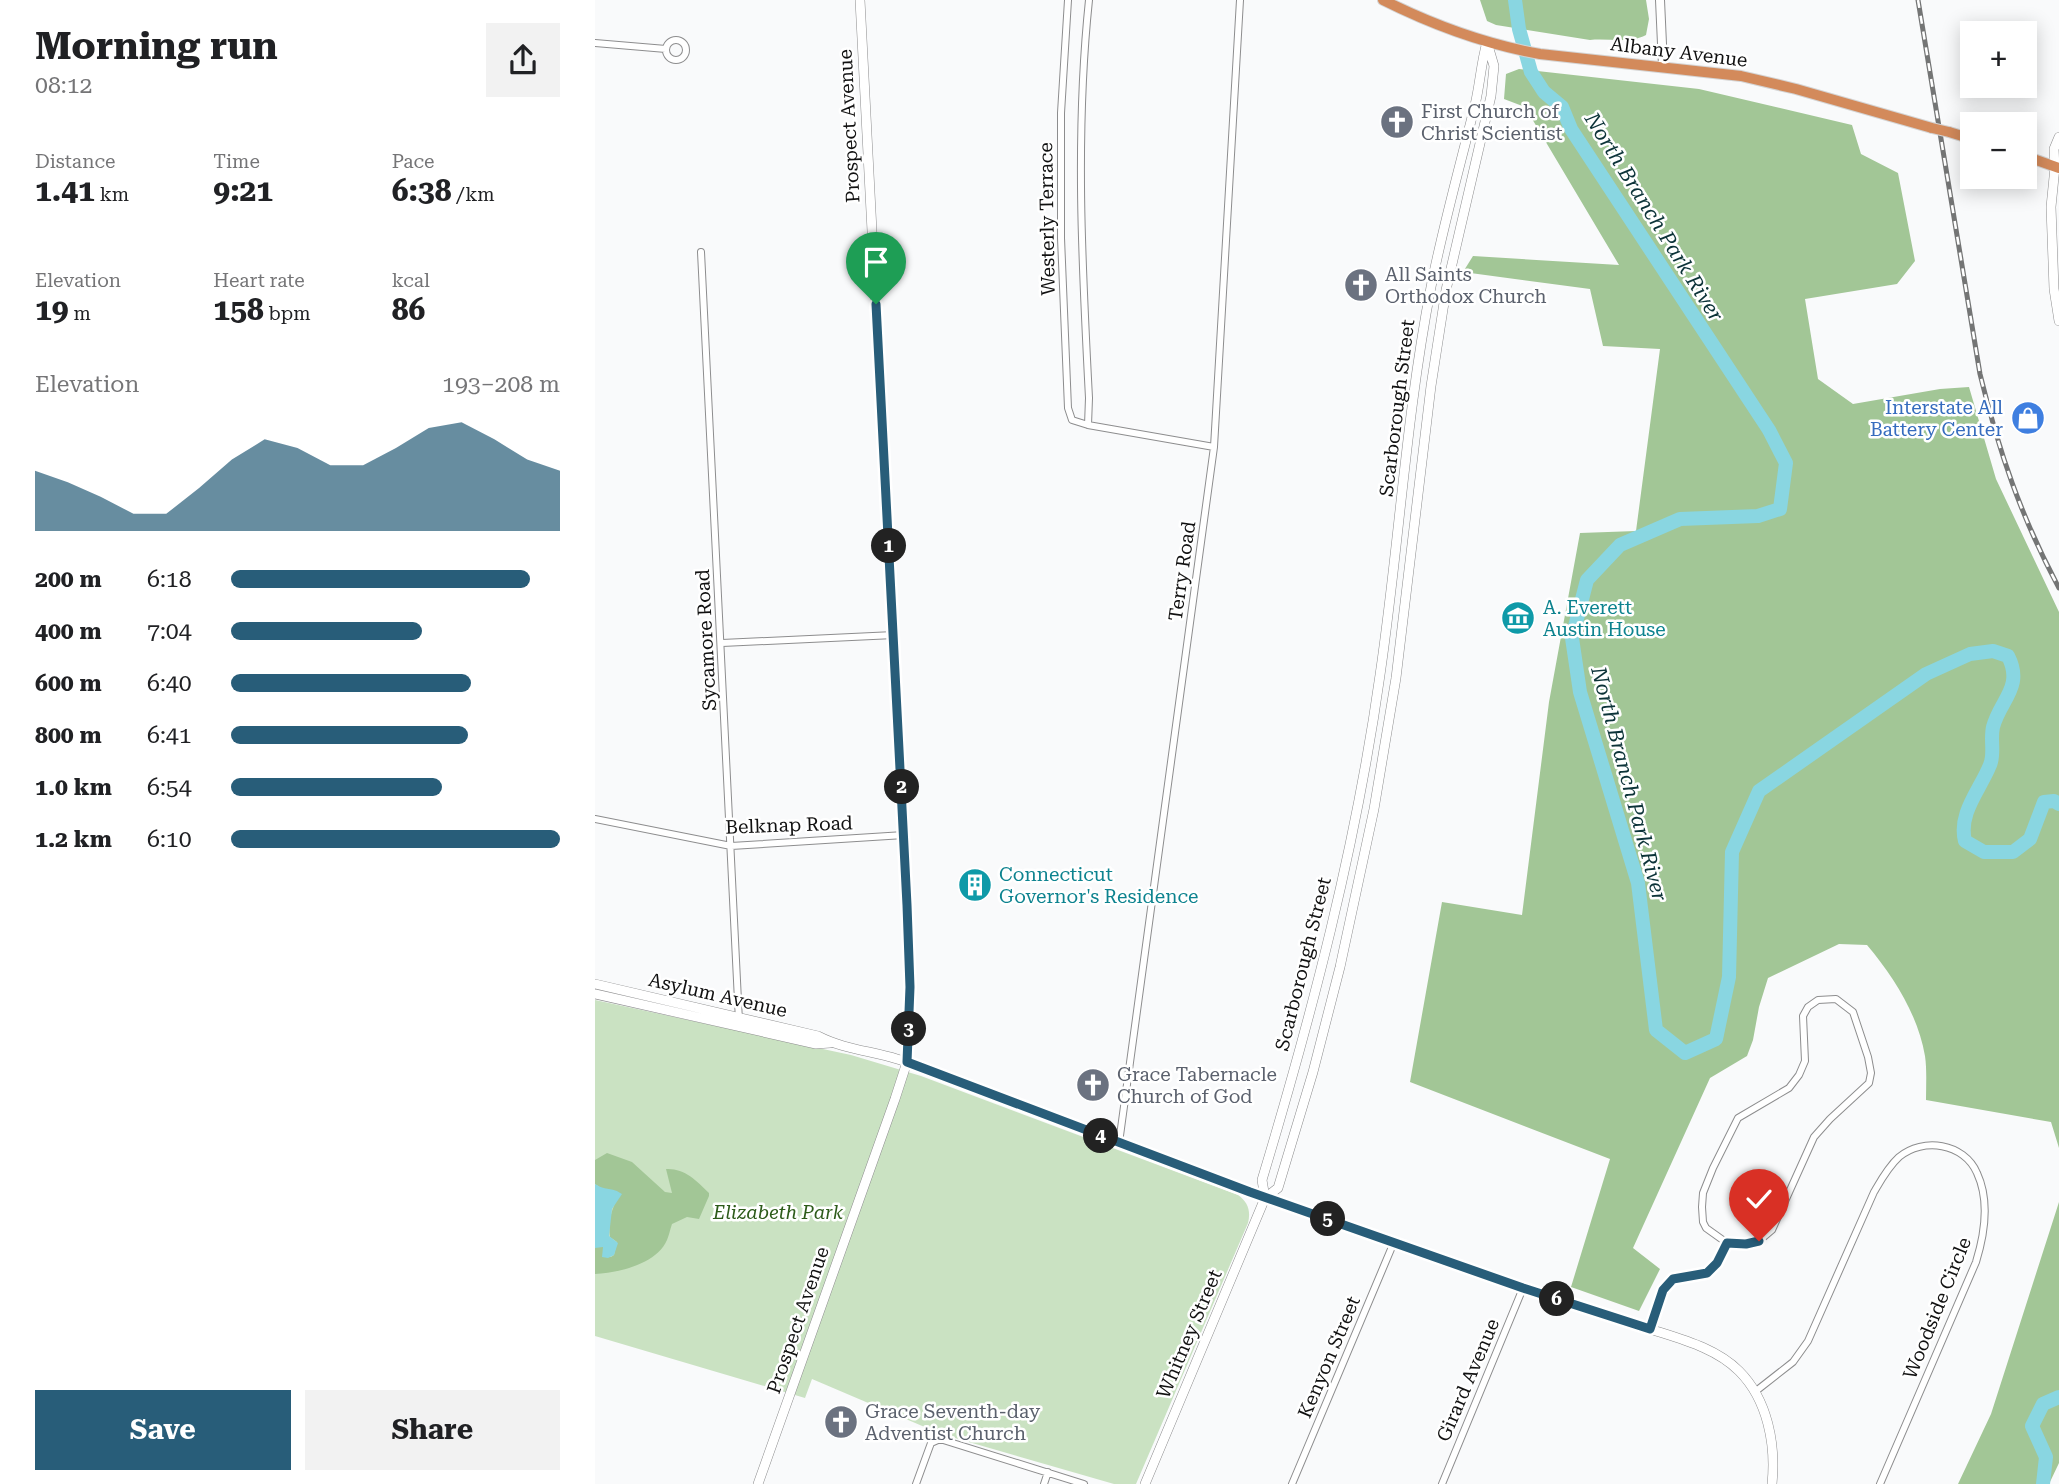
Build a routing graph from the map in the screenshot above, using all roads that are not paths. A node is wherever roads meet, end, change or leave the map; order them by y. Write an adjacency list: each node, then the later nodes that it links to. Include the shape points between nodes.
1 (860, 0): 25 (main road, Prospect Avenue)
2 (1068, 0): 21 (street, Westerly Terrace, via 1061,113 1068,408 1072,420)
3 (1089, 0): 21 (street, Westerly Terrace, via 1081,169)
4 (1240, 0): 22 (street, Terry Road)
5 (1383, 0): 7 (highway, Albany Avenue)
6 (1660, 0): 10 (street)
7 (1487, 42): 10 (highway, Albany Avenue, via 1540,54); 16 (main road, Scarborough Street); 17 (main road, Scarborough Street, via 1494,66 1491,96)
8 (595, 43): 9 (street)
9 (666, 49)
10 (1663, 66): 11 (highway, Albany Avenue, bridge, via 1754,79)
11 (1960, 135)
12 (2059, 137): 14 (main road, via 2054,153)
13 (2037, 160): 14 (highway)
14 (2058, 166): 18 (main road, via 2051,207)
15 (701, 252): 26 (street, Sycamore Road)
16 (1431, 288): 17 (main road); 19 (main road, Scarborough Street)
17 (1446, 290): 20 (main road, Scarborough Street)
18 (2059, 321)
19 (1416, 381): 20 (main road); 23 (main road, Scarborough Street)
20 (1431, 386): 24 (main road, Scarborough Street)
21 (1088, 425): 22 (street)
22 (1214, 447): 42 (street, Terry Road)
23 (1399, 531): 24 (main road); 27 (main road, Scarborough Street)
24 (1415, 532): 28 (main road, Scarborough Street)
25 (894, 635): 26 (street); 32 (main road, Prospect Avenue)
26 (722, 643): 33 (street, Sycamore Road)
27 (1380, 677): 28 (main road); 29 (main road, Scarborough Street)
28 (1396, 678): 30 (main road, Scarborough Street)
29 (1357, 807): 30 (main road); 34 (main road, Scarborough Street)
30 (1374, 809): 35 (main road, Scarborough Street)
31 (595, 819): 33 (street, Belknap Road)
32 (904, 835): 33 (street, Belknap Road); 39 (main road, Prospect Avenue, via 910,984)
33 (731, 846): 38 (street, Sycamore Road)
34 (1324, 962): 35 (main road); 40 (main road, Scarborough Street)
35 (1340, 967): 41 (main road, Scarborough Street)
36 (595, 985): 38 (main road, Asylum Avenue)
37 (595, 994): 38 (main road, Asylum Avenue)
38 (739, 1022): 39 (main road, Asylum Avenue, via 818,1036)
39 (907, 1062): 42 (main road, Asylum Avenue); 50 (main road, Prospect Avenue)
40 (1296, 1068): 41 (main road); 43 (main road, Scarborough Street, via 1262,1180)
41 (1313, 1072): 43 (main road, Scarborough Street, via 1278,1188)
42 (1119, 1143): 43 (main road, Asylum Avenue)
43 (1265, 1198): 44 (main road, Asylum Avenue); 54 (main road, Whitney Street)
44 (1394, 1242): 46 (main road, Asylum Avenue); 55 (street, Kenyon Street)
45 (1727, 1243): 45 (street, via 1759,1241 1772,1230 1814,1138 1869,1083 1868,1057 1853,1012 1836,999 1818,1000 1808,1007 1803,1016 1805,1061 1799,1075 1789,1088 1738,1118 1713,1168 1703,1193 1703,1222); 47 (street, via 1707,1273 1673,1279 1663,1290)
46 (1523, 1288): 47 (main road, Asylum Avenue); 56 (street, Girard Avenue)
47 (1650, 1329): 48 (main road, Asylum Avenue, via 1720,1356)
48 (1756, 1391): 57 (main road, Asylum Avenue, via 1772,1443); 58 (street, Woodside Circle, via 1793,1362 1808,1341 1886,1172 1915,1148 1932,1145 1968,1159 1977,1172 1986,1207 1982,1243)
49 (1048, 1472): 51 (street, via 936,1440); 52 (street); 53 (street)
50 (758, 1484)
51 (916, 1484)
52 (1044, 1484)
53 (1084, 1484)
54 (1145, 1484)
55 (1292, 1484)
56 (1442, 1484)
57 (1772, 1484)
58 (1880, 1484)

